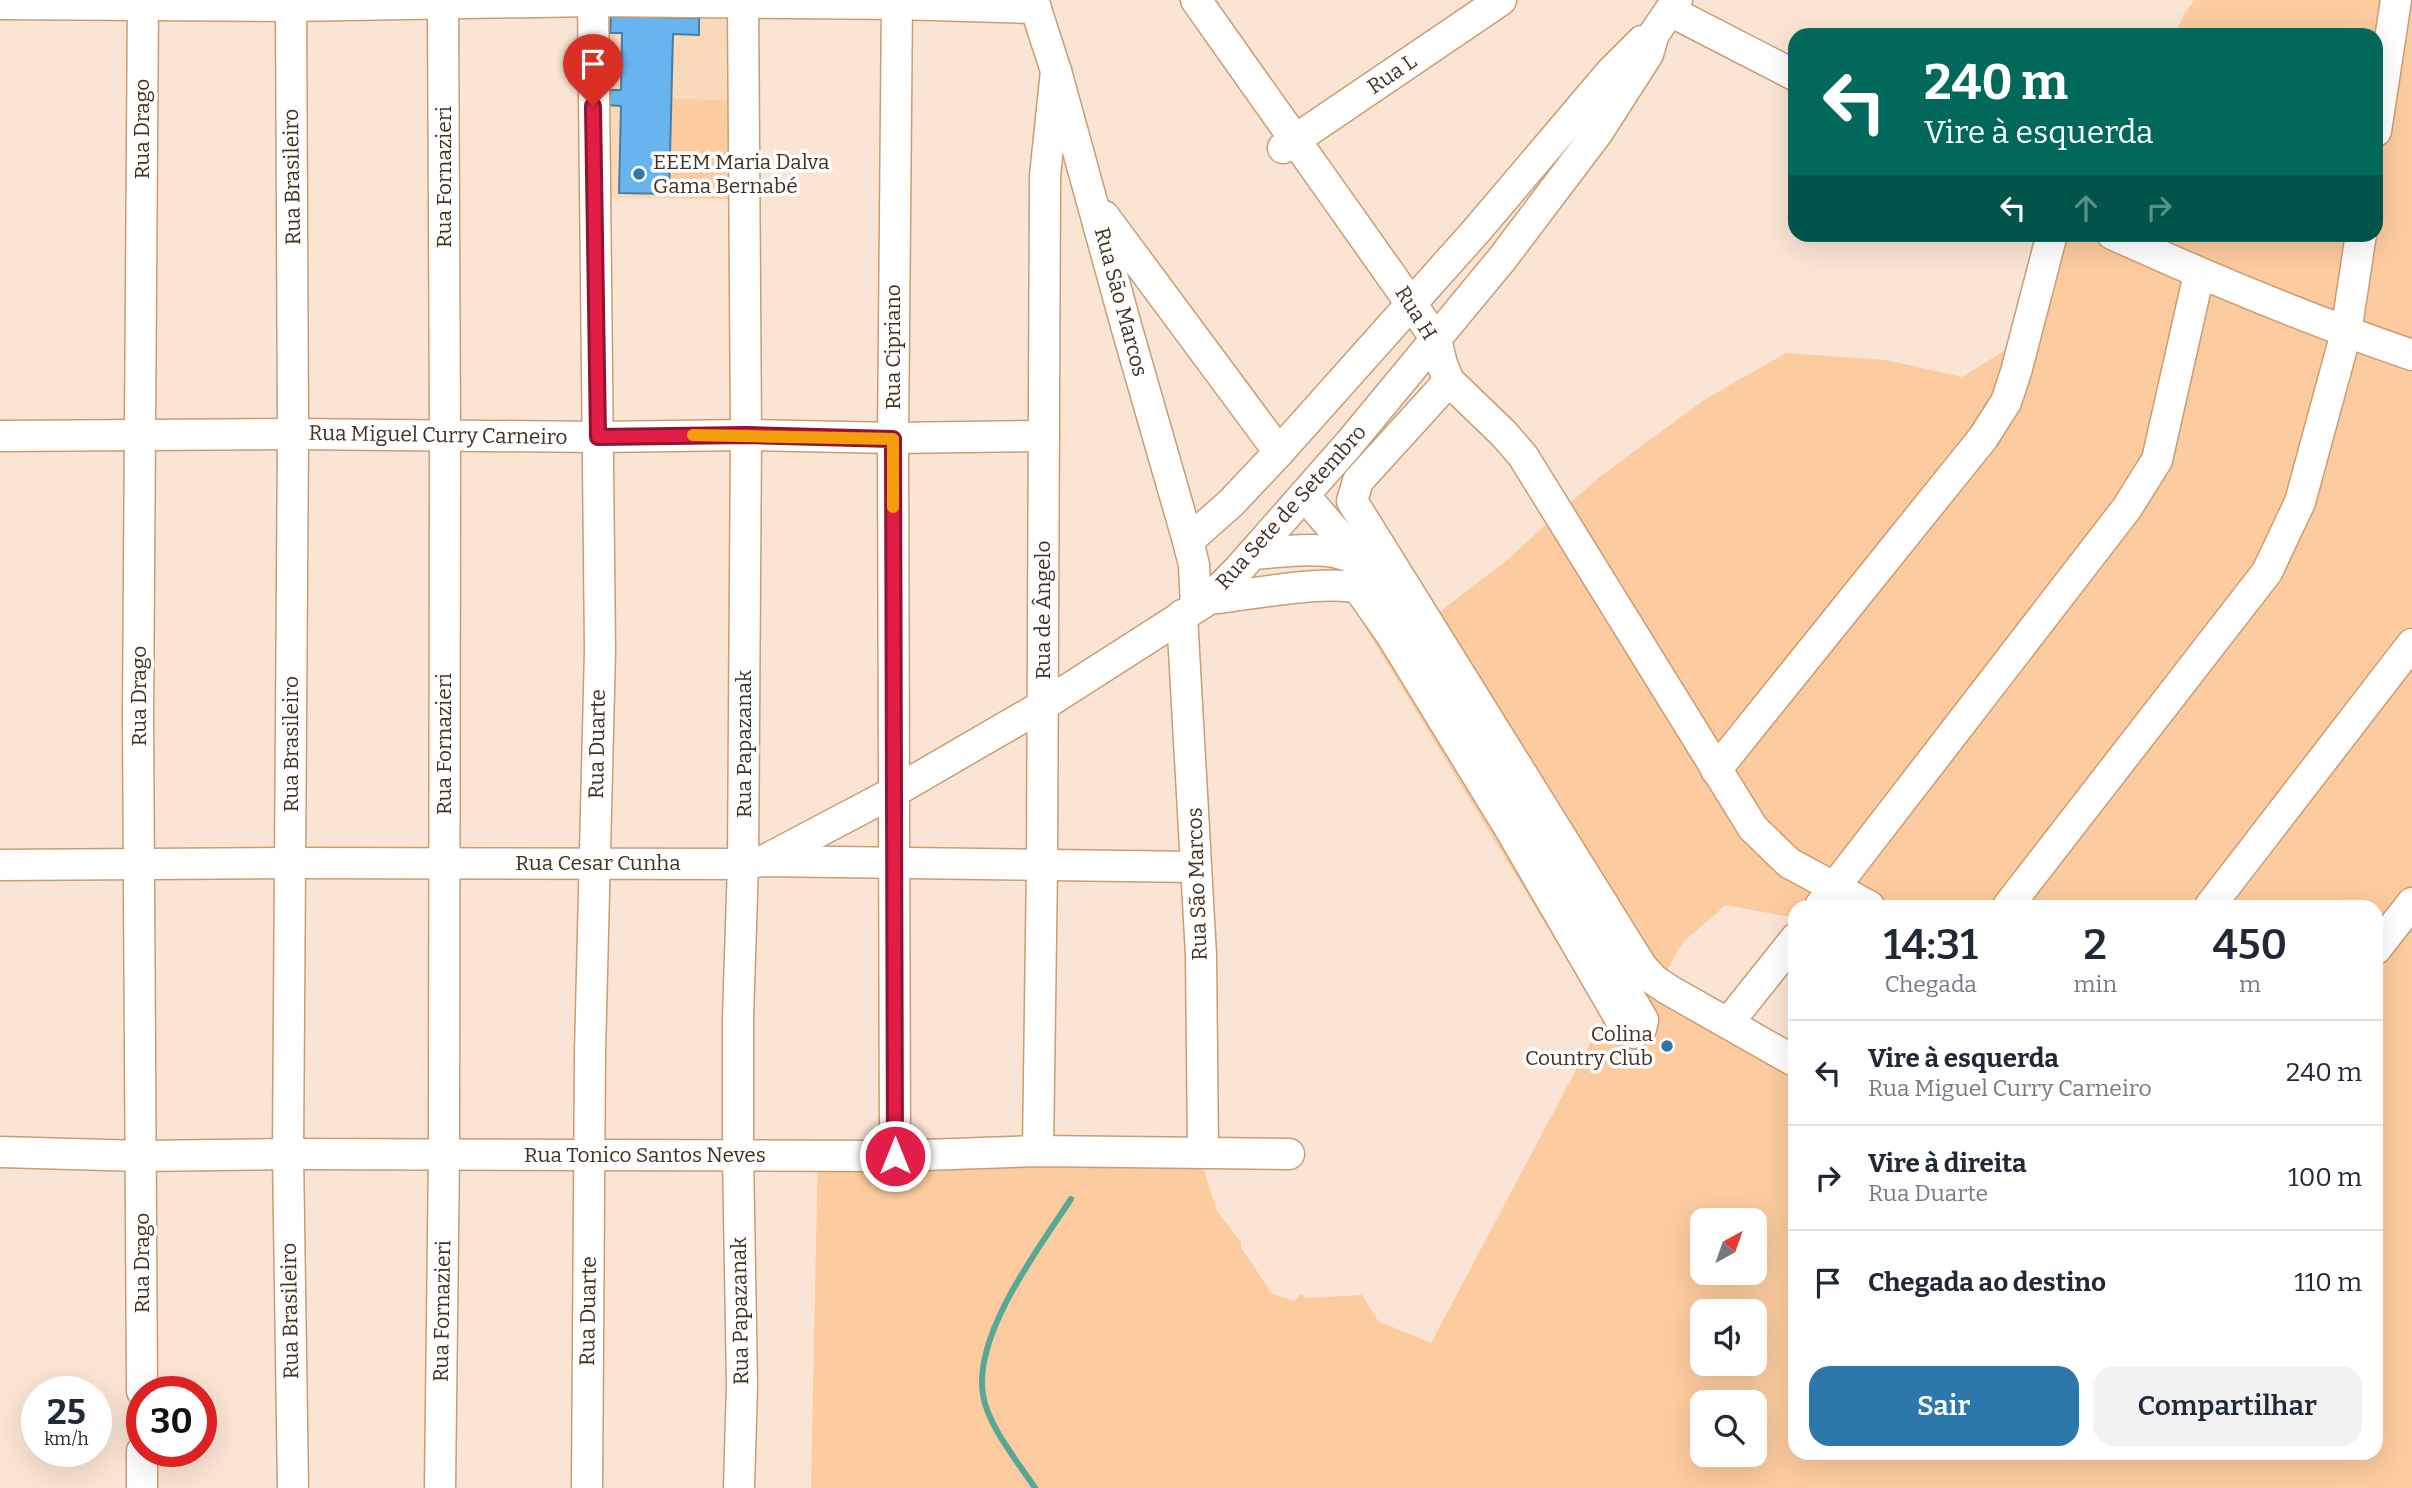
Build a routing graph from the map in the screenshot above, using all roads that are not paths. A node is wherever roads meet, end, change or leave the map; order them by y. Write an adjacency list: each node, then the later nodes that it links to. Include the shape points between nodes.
1 (1502, 0): 16 (street, Rua L)
2 (2396, 0): 15 (street)
3 (443, 1): 4 (street); 9 (street); 28 (street, Rua Fornazieri)
4 (593, 1): 5 (street); 32 (street, Rua Duarte)
5 (743, 1): 7 (street); 29 (street, Rua Papazanak)
6 (1184, 1): 16 (street, Rua H)
7 (897, 2): 11 (street); 33 (street, Rua Cipriano)
8 (143, 3): 9 (street); 10 (street); 27 (street, Rua Drago)
9 (290, 3): 26 (street, Rua Brasileiro)
10 (0, 4)
11 (1034, 4): 13 (street, Rua São Marcos)
12 (1667, 15): 14 (street); 22 (street, via 1611,72); 25 (street, Rua Sete de Setembro, via 1598,132 1502,259)
13 (1056, 71): 17 (street, Rua São Marcos); 31 (street, Rua de Ângelo, via 1045,176)
14 (1788, 72)
15 (2383, 85)
16 (1290, 144): 22 (street, Rua H, via 1368,268)
17 (1094, 202): 34 (street); 36 (street, Rua São Marcos)
18 (2050, 242): 44 (street, via 2016,372 1983,438)
19 (2129, 242): 21 (street)
20 (2360, 242): 23 (street)
21 (2199, 274): 23 (street); 55 (street, via 2157,460 2127,508)
22 (1405, 310): 25 (street, Rua H); 34 (street)
23 (2346, 332): 24 (street); 56 (street, via 2300,502 2267,572)
24 (2412, 355)
25 (1438, 360): 35 (street, Rua Sete de Setembro); 44 (street, Rua H, via 1523,456); 61 (street, via 1358,481 1352,501 1642,967 1654,980)
26 (293, 434): 27 (street, Rua Miguel Curry Carneiro); 28 (street, Rua Miguel Curry Carneiro); 48 (street, Rua Brasileiro)
27 (141, 435): 30 (street, Rua Miguel Curry Carneiro); 51 (street, Rua Drago)
28 (445, 435): 32 (street, Rua Miguel Curry Carneiro); 49 (street, Rua Fornazieri)
29 (746, 435): 32 (street, Rua Miguel Curry Carneiro); 33 (street, Rua Miguel Curry Carneiro); 46 (street, Rua Papazanak)
30 (0, 436)
31 (1044, 436): 33 (street, Rua Miguel Curry Carneiro); 43 (street, Rua de Ângelo)
32 (598, 437): 50 (street, Rua Duarte, via 600,650)
33 (893, 439): 45 (street, Rua Cipriano)
34 (1279, 452): 36 (street)
35 (1308, 499): 37 (street); 38 (street, Rua Sete de Setembro); 39 (street)
36 (1188, 541): 41 (street, Rua São Marcos)
37 (1286, 551): 38 (street); 39 (street, via 1331,550); 40 (street)
38 (1253, 554): 41 (street, Rua Sete de Setembro)
39 (1362, 562): 40 (street, via 1384,585 1483,759 1638,1011 1643,1025 1638,1032 1626,1029 1510,829 1365,596 1348,586)
40 (1283, 591): 41 (street)
41 (1196, 607): 43 (street, Rua Sete de Setembro); 54 (street, Rua São Marcos)
42 (2412, 644): 57 (street)
43 (1042, 706): 45 (street, Rua Sete de Setembro); 53 (street, Rua de Ângelo)
44 (1716, 770): 55 (street, Rua H, via 1753,828)
45 (892, 793): 46 (street, Rua Sete de Setembro); 47 (street, Rua Cipriano)
46 (753, 862): 47 (street, Rua Cesar Cunha); 50 (street, Rua Cesar Cunha); 69 (street, Rua Papazanak, via 738,1018)
47 (893, 862): 53 (street, Rua Cesar Cunha); 72 (street, Rua Cipriano)
48 (290, 863): 49 (street, Rua Cesar Cunha); 51 (street, Rua Cesar Cunha); 66 (street, Rua Brasileiro)
49 (443, 863): 50 (street, Rua Cesar Cunha); 67 (street, Rua Fornazieri)
50 (594, 863): 68 (street, Rua Duarte)
51 (139, 864): 52 (street, Rua Cesar Cunha); 71 (street, Rua Drago)
52 (0, 865)
53 (1042, 865): 54 (street, Rua Cesar Cunha); 63 (street, Rua de Ângelo)
54 (1195, 867): 65 (street, Rua São Marcos, via 1201,955)
55 (1828, 897)
56 (2013, 900)
57 (2215, 900)
58 (2412, 903): 59 (street)
59 (2383, 940)
60 (1788, 948): 61 (street)
61 (1728, 1023): 62 (street)
62 (1788, 1057)
63 (1038, 1151): 65 (street, Rua Tonico Santos Neves); 72 (street, Rua Tonico Santos Neves)
64 (0, 1152): 71 (street, Rua Tonico Santos Neves)
65 (1203, 1152): 70 (street, Rua Tonico Santos Neves)
66 (288, 1154): 67 (street, Rua Tonico Santos Neves); 71 (street, Rua Tonico Santos Neves); 76 (street, Rua Brasileiro)
67 (444, 1154): 68 (street, Rua Tonico Santos Neves); 77 (street, Rua Fornazieri)
68 (590, 1154): 69 (street, Rua Tonico Santos Neves); 78 (street, Rua Duarte)
69 (738, 1154): 72 (street, Rua Tonico Santos Neves); 79 (street, Rua Papazanak)
70 (1289, 1154)
71 (142, 1156): 73 (street, Rua Drago)
72 (895, 1156)
73 (142, 1376)
74 (142, 1467): 75 (street)
75 (142, 1488)
76 (293, 1488)
77 (440, 1488)
78 (587, 1488)
79 (739, 1488)

